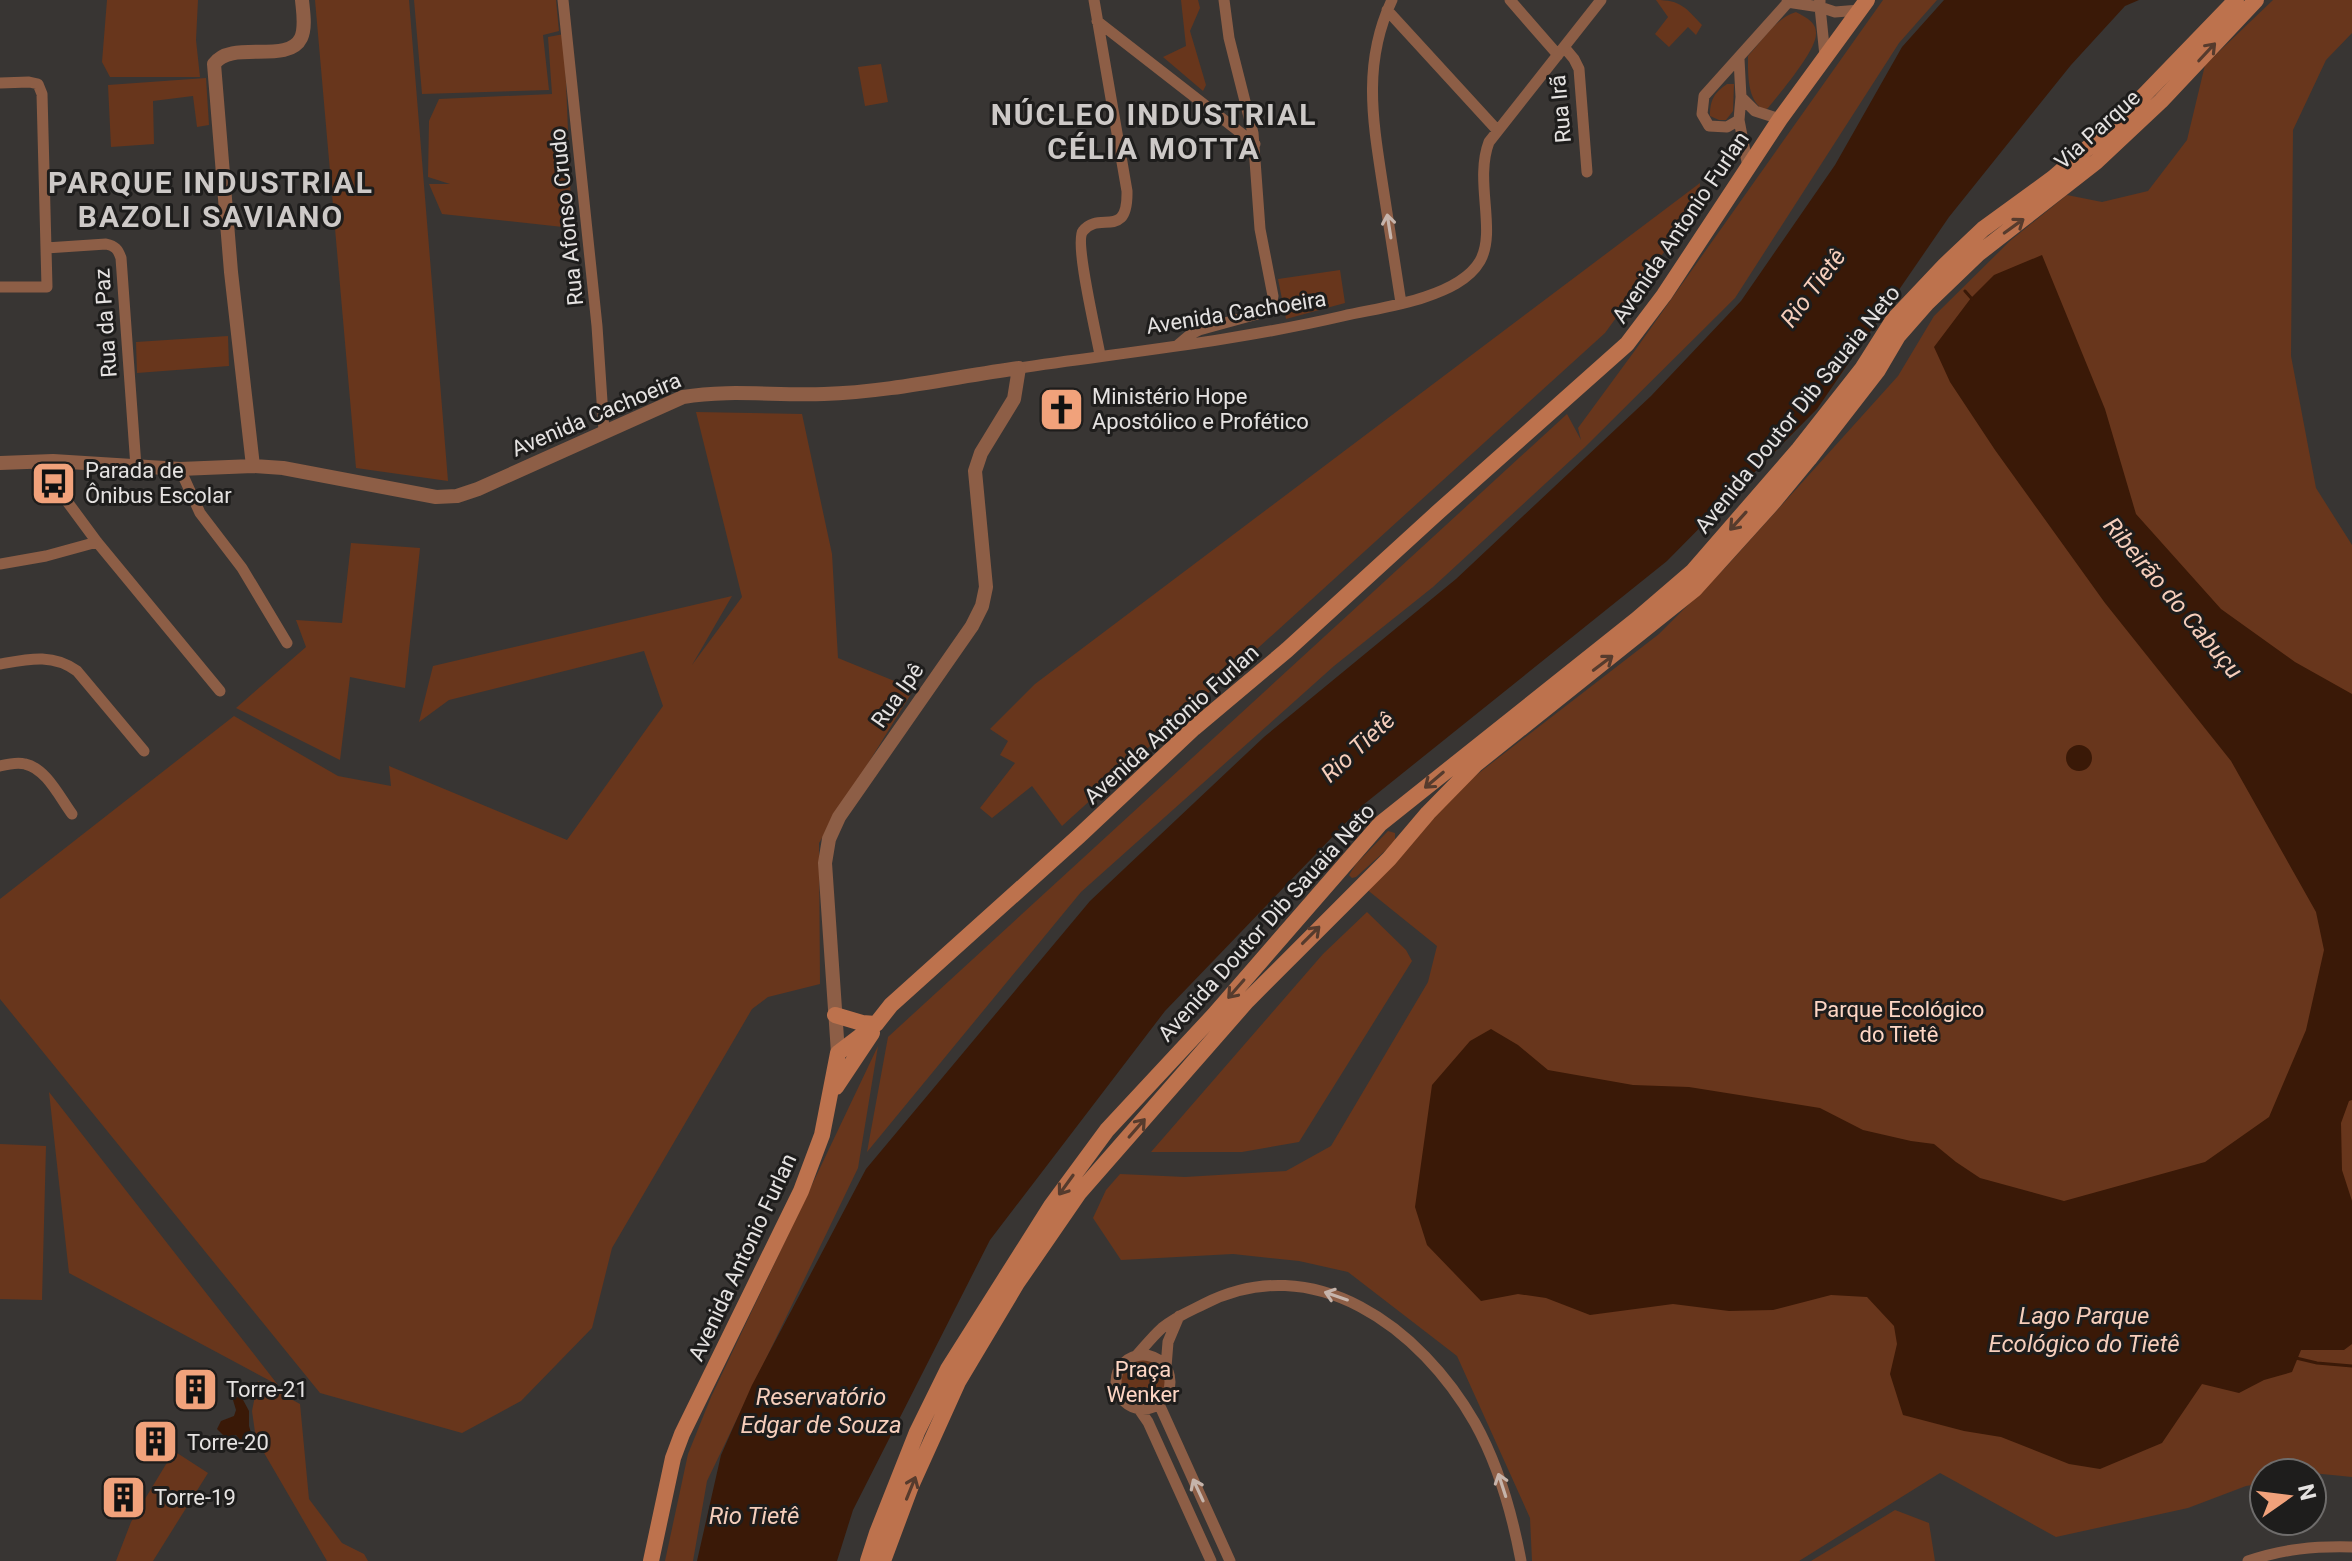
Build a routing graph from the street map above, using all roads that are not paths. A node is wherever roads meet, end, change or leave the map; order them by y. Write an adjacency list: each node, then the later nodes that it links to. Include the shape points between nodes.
1 (302, 0): 35 (street, via 303,35 297,44 227,54 214,64)
2 (563, 0): 32 (street, Rua Afonso Crudo)
3 (1094, 0): 13 (street)
4 (1224, 0): 22 (street)
5 (1510, 0): 14 (street, Rua Irã)
6 (1601, 0): 14 (street, Avenida Cachoeira)
7 (2236, 0): 26 (main road, Via Parque, via 2120,120 1983,229)
8 (2256, 0): 26 (main road, Via Parque, one-way to 8, via 2096,162)
9 (1788, 1): 10 (street); 16 (street)
10 (1820, 4): 12 (street, via 1835,12); 15 (street)
11 (1390, 5): 21 (street); 28 (street, one-way to 11, via 1371,92 1373,63)
12 (1864, 5): 15 (main road, Avenida Antonio Furlan)
13 (1097, 21): 22 (street); 30 (street, via 1127,203 1122,218 1092,225 1080,237)
14 (1561, 51): 21 (street, Avenida Cachoeira); 24 (street, Rua Irã, via 1579,69)
15 (1825, 56): 19 (main road, Avenida Antonio Furlan)
16 (1739, 59): 18 (street); 20 (street, via 1704,96 1702,106 1709,126 1727,127)
17 (0, 83): 25 (street, via 38,84 42,94)
18 (1741, 97): 19 (street, via 1761,115); 20 (street)
19 (1780, 119): 23 (main road, Avenida Antonio Furlan)
20 (1739, 120): 23 (street)
21 (1497, 130): 28 (street, Avenida Cachoeira, via 1484,156 1487,226 1481,259 1458,282)
22 (1255, 144): 29 (street, via 1271,306 1199,330)
23 (1748, 167): 50 (main road, Avenida Antonio Furlan, via 1627,344)
24 (1587, 172)
25 (46, 248): 27 (street, via 47,287); 36 (street, Rua da Paz, via 106,244 118,250)
26 (1950, 271): 46 (main road, Avenida Doutor Dib Sauaia Neto, one-way to 46, via 1893,320 1862,369 1772,483 1693,571); 47 (main road, Avenida Doutor Dib Sauaia Neto, one-way to 26, via 1476,764 1695,589 1809,459)
27 (0, 287)
28 (1401, 303): 29 (street, Avenida Cachoeira)
29 (1178, 345): 30 (street, Avenida Cachoeira)
30 (1100, 355): 31 (street, Avenida Cachoeira)
31 (1019, 368): 32 (street, Avenida Cachoeira, via 838,393 697,395); 51 (street, Rua Ipê, via 1014,399 975,471 985,572 982,606 829,839 825,863)
32 (604, 431): 35 (street, Avenida Cachoeira, via 457,496 436,497)
33 (53, 461): 34 (street, Avenida Cachoeira); 36 (street, Avenida Cachoeira); 38 (street, via 59,489)
34 (0, 463)
35 (253, 466): 37 (street, Avenida Cachoeira)
36 (136, 467): 37 (street, Avenida Cachoeira)
37 (180, 469): 40 (street, via 200,513 242,568)
38 (97, 542): 39 (street); 42 (street)
39 (0, 564)
40 (287, 643)
41 (0, 664): 43 (street, via 33,659 67,663)
42 (220, 691)
43 (144, 751)
44 (0, 766): 45 (street, via 33,766)
45 (72, 814)
46 (1380, 824): 47 (main road, via 1395,829); 48 (main road, Avenida Doutor Dib Sauaia Neto)
47 (1402, 844): 49 (main road, Avenida Doutor Dib Sauaia Neto)
48 (1337, 871): 49 (main road, via 1339,886); 62 (main road, Avenida Doutor Dib Sauaia Neto, one-way to 62, via 1107,1130 1051,1206 948,1369 917,1432)
49 (1353, 892): 63 (main road, Avenida Doutor Dib Sauaia Neto, one-way to 49, via 958,1382 1079,1193 1247,1001)
50 (891, 1005): 52 (main road, Avenida Antonio Furlan); 54 (main road)
51 (835, 1015): 52 (main road); 53 (street, Rua Ipê)
52 (876, 1024): 53 (main road, Avenida Antonio Furlan)
53 (838, 1053): 54 (main road, Avenida Antonio Furlan)
54 (831, 1096): 61 (main road, Avenida Antonio Furlan, via 801,1191 682,1434)
55 (1180, 1316): 56 (street); 57 (street, via 1168,1342); 66 (street, one-way to 55, via 1496,1467 1475,1424 1425,1357 1397,1330 1366,1308 1307,1287 1238,1290)
56 (1137, 1355): 57 (street, via 1153,1356); 59 (street, via 1122,1363 1115,1379 1125,1403)
57 (1166, 1367): 58 (street, via 1169,1391)
58 (1159, 1404): 59 (street); 65 (street, one-way to 58)
59 (1139, 1409): 64 (street)
60 (2352, 1547): 67 (street, via 2286,1549)
61 (651, 1561)
62 (868, 1561)
63 (883, 1561)
64 (1211, 1561)
65 (1230, 1561)
66 (1521, 1561)
67 (2248, 1561)

